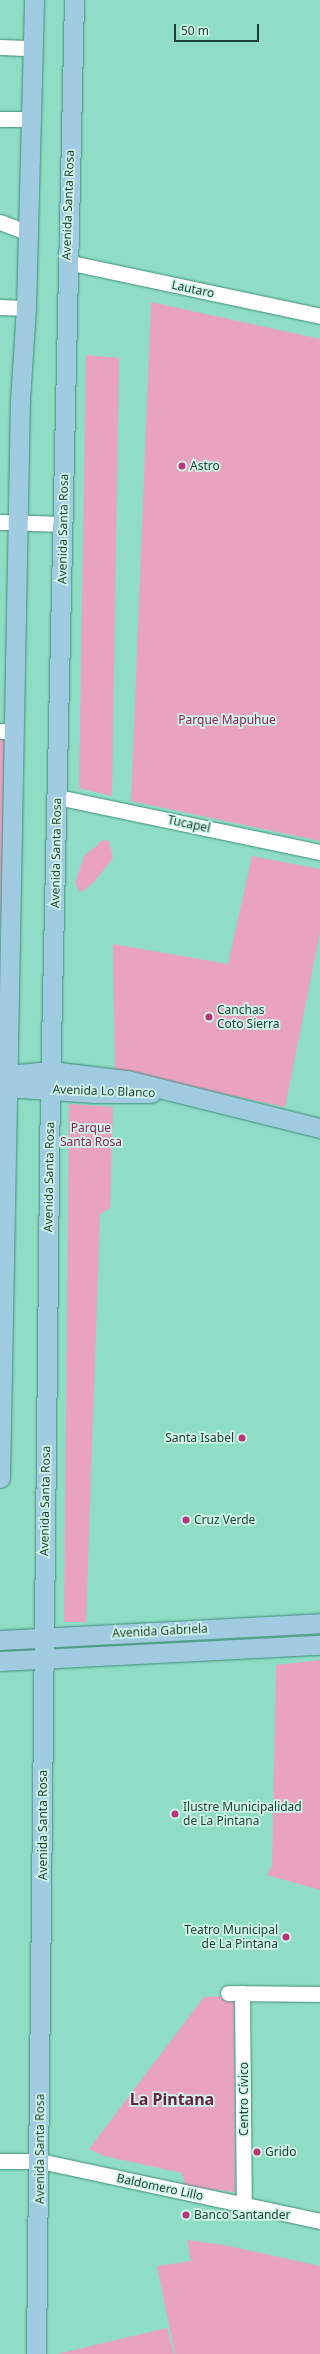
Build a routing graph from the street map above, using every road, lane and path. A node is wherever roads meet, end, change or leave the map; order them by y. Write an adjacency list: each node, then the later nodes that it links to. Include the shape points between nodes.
1 (34, 0): 4 (main road)
2 (74, 0): 9 (main road, Avenida Santa Rosa)
3 (0, 47): 4 (street)
4 (33, 48): 6 (main road)
5 (0, 119): 6 (street)
6 (31, 119): 8 (main road)
7 (0, 222): 8 (street)
8 (28, 233): 11 (main road)
9 (67, 262): 12 (street, Lautaro); 14 (main road, Avenida Santa Rosa)
10 (0, 307): 11 (street)
11 (26, 308): 13 (main road, via 20,400)
12 (320, 316)
13 (17, 523): 14 (street); 15 (main road)
14 (63, 524): 16 (main road, Avenida Santa Rosa)
15 (7, 731): 18 (main road)
16 (57, 796): 17 (street, Tucapel); 19 (main road, Avenida Santa Rosa)
17 (320, 852)
18 (4, 998): 20 (main road)
19 (50, 1080): 20 (main road, Avenida Lo Blanco); 21 (main road, Avenida Lo Blanco, via 105,1085 147,1085 178,1095); 25 (main road, Avenida Santa Rosa)
20 (6, 1081): 22 (main road)
21 (320, 1128)
22 (1, 1233): 23 (main road)
23 (0, 1478)
24 (320, 1623): 25 (main road, Avenida Gabriela)
25 (44, 1638): 26 (main road, Avenida Gabriela); 28 (main road, Avenida Santa Rosa)
26 (0, 1640)
27 (320, 1645): 28 (main road, Avenida Gabriela)
28 (44, 1660): 29 (main road, Avenida Gabriela); 31 (main road, Avenida Santa Rosa)
29 (0, 1661)
30 (320, 1994): 33 (street, Centro Cívico, via 235,1993)
31 (40, 2160): 32 (street, Baldomero Lillo); 33 (street, Baldomero Lillo); 35 (main road, Avenida Santa Rosa)
32 (0, 2161)
33 (244, 2205): 34 (street, Baldomero Lillo)
34 (320, 2221)
35 (36, 2354)

